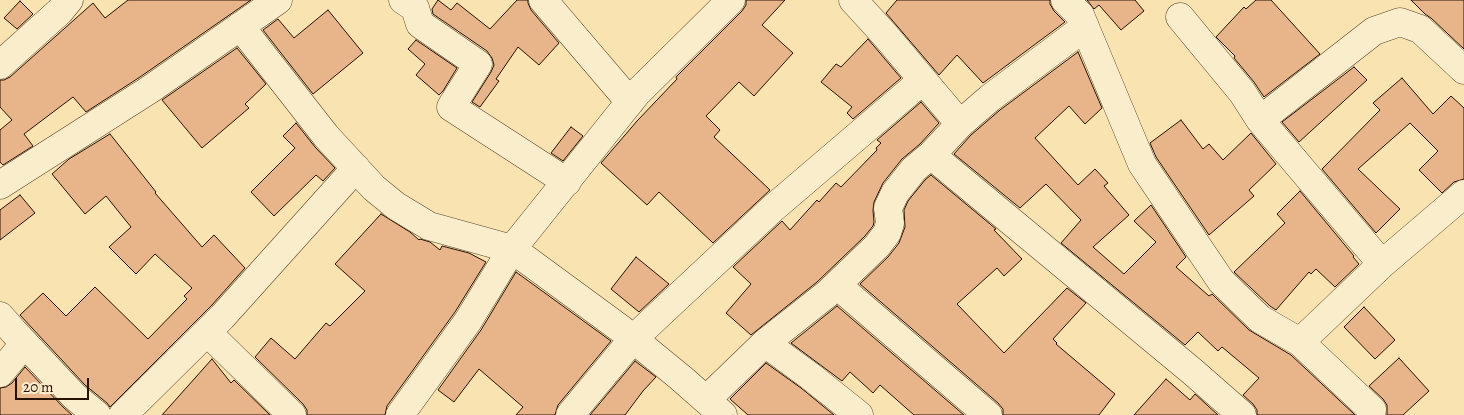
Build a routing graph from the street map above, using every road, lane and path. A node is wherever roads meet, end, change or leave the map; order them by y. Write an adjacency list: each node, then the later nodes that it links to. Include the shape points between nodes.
1 (69, 0): 11 (street)
2 (403, 0): 19 (street, via 415,8 420,24 478,64 451,107)
3 (543, 0): 14 (street)
4 (731, 0): 14 (street)
5 (853, 0): 13 (street)
6 (1065, 0): 10 (street, via 1080,16)
7 (271, 2): 9 (street)
8 (1180, 17): 15 (street, via 1242,92)
9 (240, 26): 18 (street, via 326,136); 20 (street, via 149,90)
10 (1085, 27): 16 (street); 28 (street, via 1142,164 1221,281 1260,319)
11 (0, 65)
12 (1464, 70): 15 (street, via 1420,29 1400,22 1374,31)
13 (923, 80): 16 (street); 27 (street, via 772,209)
14 (630, 102): 19 (street)
15 (1260, 120): 23 (street)
16 (960, 124): 17 (street)
17 (931, 155): 24 (street, via 894,193 888,208 890,223 887,233); 40 (street)
18 (356, 168): 22 (street, via 389,200 430,226); 26 (street)
19 (567, 182): 22 (street)
20 (0, 185)
21 (1464, 194): 23 (street)
22 (512, 249): 27 (street); 36 (street, via 468,321)
23 (1382, 264): 28 (street)
24 (837, 285): 29 (street); 39 (street)
25 (0, 316): 30 (street)
26 (207, 332): 34 (street); 35 (street)
27 (633, 339): 32 (street); 37 (street)
28 (1300, 342): 41 (street, via 1372,410)
29 (765, 343): 32 (street); 38 (street)
30 (24, 344): 31 (street); 33 (street)
31 (0, 373)
32 (715, 410)
33 (96, 415)
34 (123, 415)
35 (292, 415)
36 (400, 415)
37 (570, 415)
38 (859, 415)
39 (988, 415)
40 (1242, 415)
41 (1371, 415)

